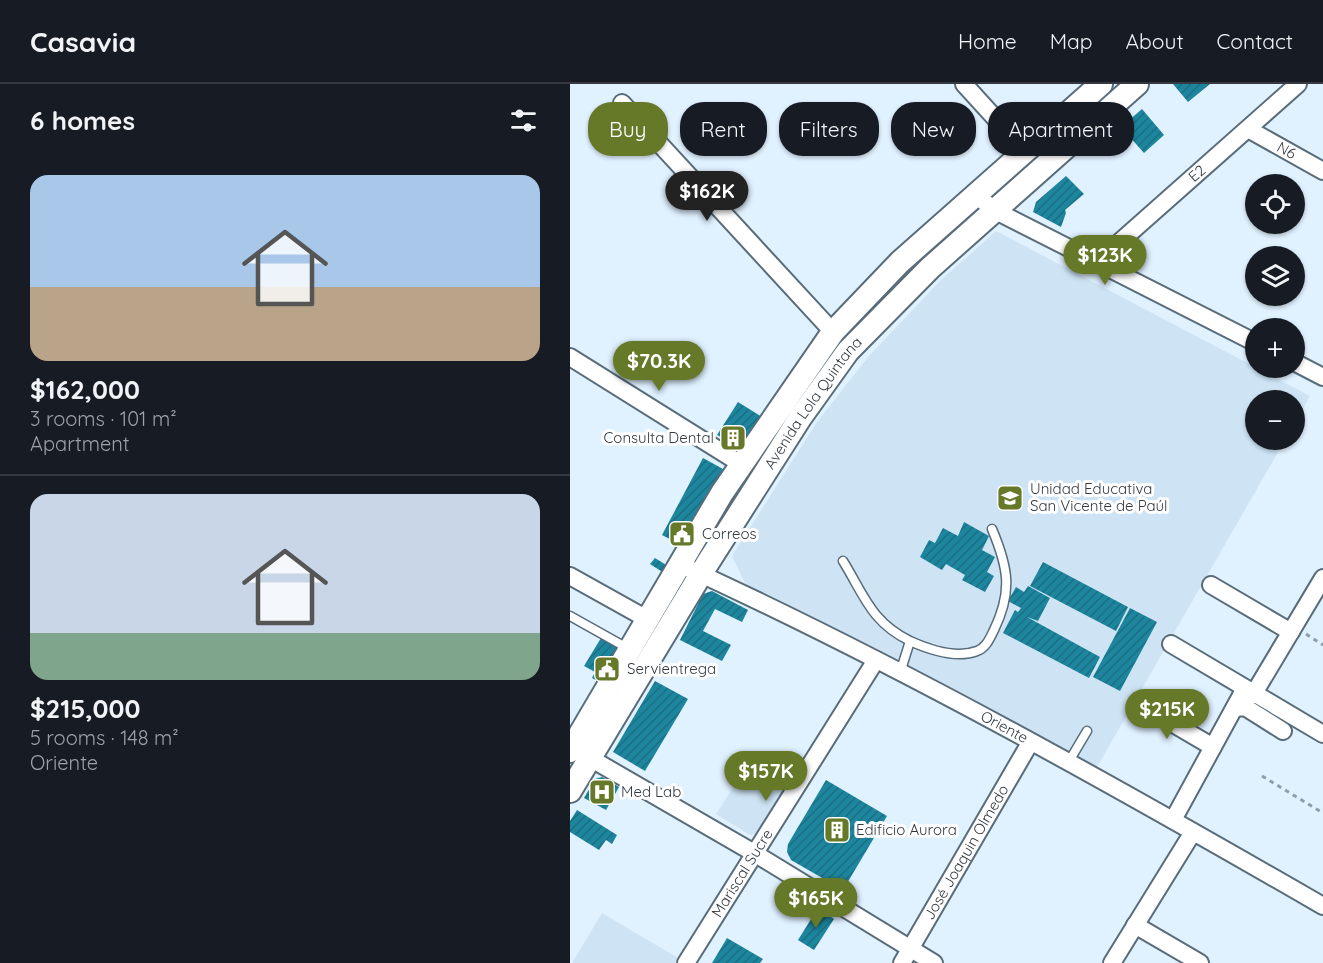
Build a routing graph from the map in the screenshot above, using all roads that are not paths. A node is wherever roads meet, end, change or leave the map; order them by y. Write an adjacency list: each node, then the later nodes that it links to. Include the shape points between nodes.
1 (964, 84): 6 (street)
2 (1137, 84): 12 (main road, Avenida Lola Quintana)
3 (1298, 84): 7 (street, E2)
4 (1092, 87): 5 (main road, Avenida Lola Quintana)
5 (1076, 102)
6 (988, 110)
7 (1248, 129): 10 (street, N6); 13 (street, E2)
8 (668, 153): 14 (street)
9 (1019, 156): 11 (main road, Avenida Lola Quintana)
10 (1323, 171)
11 (976, 195): 12 (street); 14 (main road, Avenida Lola Quintana, via 900,262)
12 (994, 210): 13 (street); 23 (main road, Avenida Lola Quintana, via 848,351 800,418)
13 (1096, 263): 15 (street)
14 (833, 332): 19 (main road, Avenida Lola Quintana)
15 (1245, 338)
16 (570, 357): 19 (street)
17 (1305, 367): 18 (street)
18 (1323, 376)
19 (741, 464): 22 (main road, Avenida Lola Quintana)
20 (992, 529): 30 (lane, via 1004,557 1006,594 1000,619 985,645 979,651 951,653)
21 (843, 561): 30 (lane, via 880,622)
22 (679, 564): 23 (street, Oriente); 28 (main road, Avenida Lola Quintana)
23 (701, 574): 33 (street, Oriente); 43 (main road, Avenida Lola Quintana)
24 (570, 576): 28 (street)
25 (1323, 578): 29 (street)
26 (1211, 585): 29 (street)
27 (570, 616): 32 (lane)
28 (647, 619): 32 (main road, Avenida Lola Quintana)
29 (1291, 632): 35 (street)
30 (910, 641): 34 (lane)
31 (1171, 644): 35 (street)
32 (630, 649): 43 (main road, Avenida Lola Quintana)
33 (876, 660): 34 (street, Oriente); 48 (street, Mariscal Sucre)
34 (900, 674): 41 (street, Oriente)
35 (1249, 692): 37 (street); 40 (street)
36 (1138, 703): 42 (street)
37 (1235, 708): 39 (street, via 1245,707); 42 (street)
38 (1088, 731): 44 (lane)
39 (1283, 731)
40 (1323, 734)
41 (1030, 743): 44 (street, Oriente); 51 (street, José Joaquin Olmedo)
42 (1214, 747): 46 (street)
43 (580, 755): 45 (main road, Avenida Lola Quintana); 48 (street)
44 (1068, 763): 46 (street, Oriente)
45 (570, 791)
46 (1173, 820): 47 (street, Oriente)
47 (1193, 832): 49 (street, Oriente); 50 (street)
48 (754, 853): 51 (street); 52 (street, Mariscal Sucre)
49 (1323, 906)
50 (1135, 925): 54 (street); 55 (street)
51 (907, 956): 53 (street)
52 (686, 963)
53 (934, 963)
54 (1112, 963)
55 (1200, 963)

